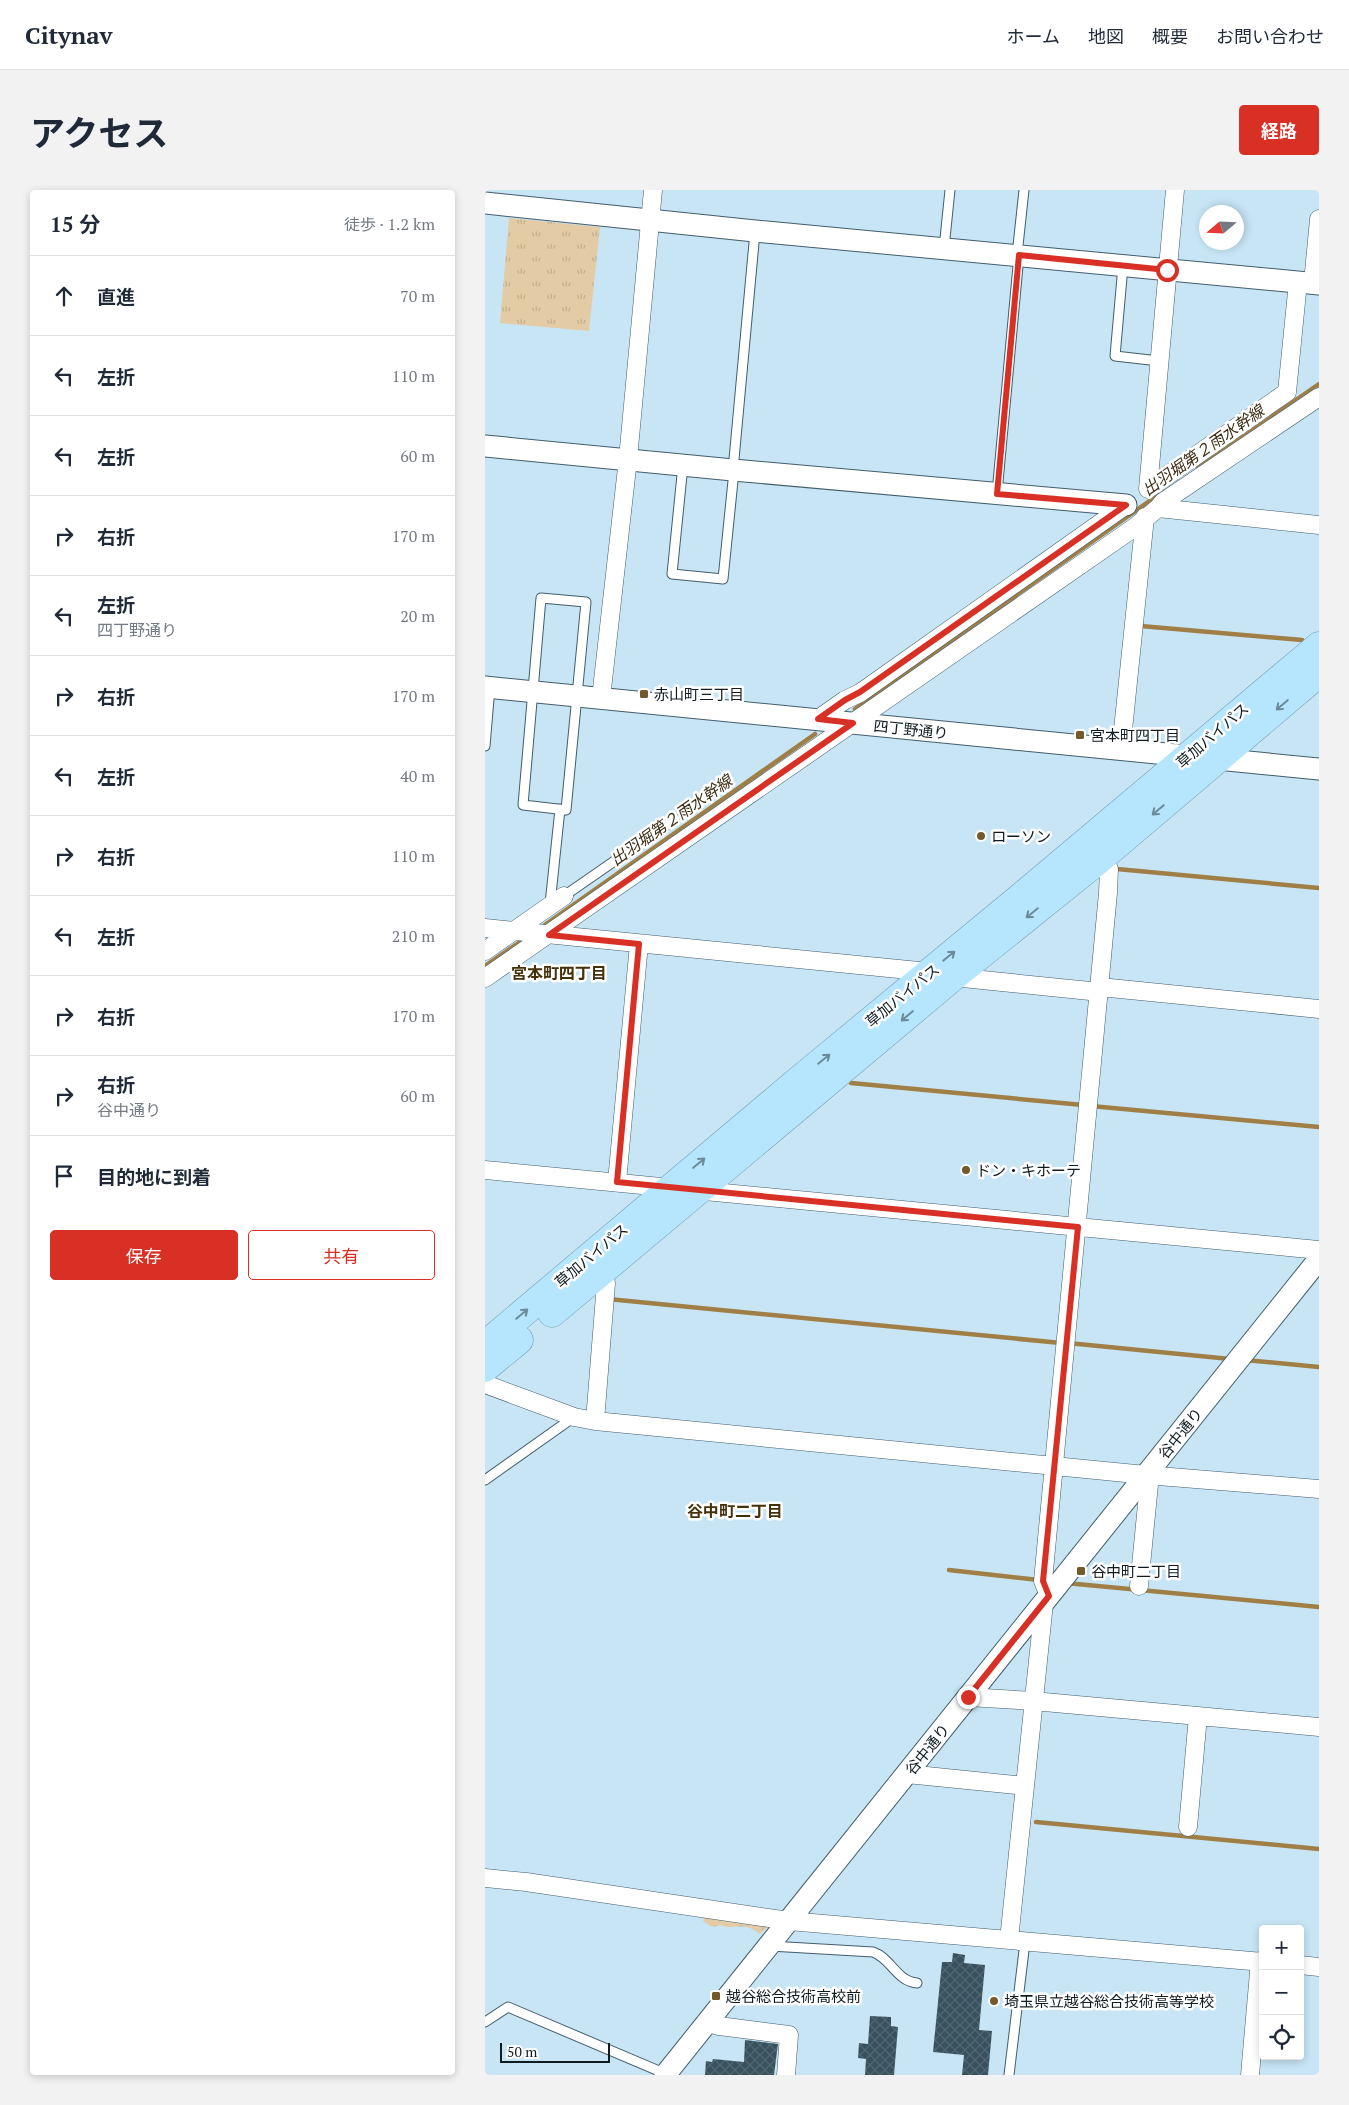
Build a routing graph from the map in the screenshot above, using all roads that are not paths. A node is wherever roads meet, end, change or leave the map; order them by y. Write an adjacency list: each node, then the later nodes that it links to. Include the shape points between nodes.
1 (653, 190): 7 (street)
2 (950, 190): 9 (lane)
3 (1024, 190): 10 (lane)
4 (1175, 190): 12 (street)
5 (485, 203): 7 (street)
6 (1319, 219): 13 (street)
7 (650, 220): 8 (street); 17 (street)
8 (755, 231): 9 (street); 19 (lane)
9 (944, 248): 10 (street)
10 (1018, 255): 11 (street); 20 (lane)
11 (1123, 266): 12 (street); 14 (lane, via 1115,356)
12 (1167, 270): 13 (street); 14 (street)
13 (1310, 283): 14 (street, via 1287,392 1147,489)
14 (1159, 361)
15 (1319, 397): 22 (street, via 1163,502)
16 (485, 446): 17 (street)
17 (628, 460): 18 (street); 29 (street)
18 (683, 465): 19 (street); 19 (lane, via 672,574 723,580)
19 (733, 470): 20 (street)
20 (997, 494): 21 (street)
21 (1126, 505): 30 (street)
22 (1152, 513): 23 (street); 31 (street); 33 (street)
23 (1319, 525)
24 (1319, 646): 34 (highway, 草加バイパス)
25 (1319, 673): 35 (highway, 草加バイパス, one-way to 35)
26 (487, 687): 27 (street, 四丁野通り); 32 (lane)
27 (533, 692): 28 (street, 四丁野通り); 28 (lane, via 541,598 586,602); 37 (lane, via 523,805)
28 (577, 696): 29 (street, 四丁野通り); 37 (lane, via 566,810)
29 (601, 698): 30 (street, 四丁野通り)
30 (818, 719): 31 (street, 四丁野通り)
31 (853, 723): 33 (street, 四丁野通り); 43 (street)
32 (485, 746)
33 (1121, 749): 34 (street, 四丁野通り)
34 (1189, 756): 35 (street, 四丁野通り); 46 (highway, 草加バイパス, one-way to 34)
35 (1218, 759): 36 (street, 四丁野通り); 39 (highway, 草加バイパス, one-way to 39)
36 (1319, 769)
37 (560, 810): 40 (lane)
38 (675, 819): 40 (lane)
39 (1101, 858): 46 (highway, 草加バイパス, one-way to 46); 48 (street, via 1109,869)
40 (557, 900): 42 (street)
41 (485, 928): 42 (street)
42 (515, 930): 43 (street); 45 (street)
43 (549, 935): 44 (street); 47 (street)
44 (639, 944): 46 (street); 51 (street)
45 (485, 951)
46 (941, 975): 48 (street); 52 (highway, 草加バイパス, one-way to 46); 53 (highway, 草加バイパス, one-way to 53)
47 (485, 978)
48 (1100, 990): 49 (street); 54 (street)
49 (1319, 1009)
50 (485, 1170): 51 (street)
51 (617, 1182): 52 (street)
52 (669, 1189): 53 (street); 58 (highway, 草加バイパス, one-way to 52)
53 (698, 1189): 54 (street); 57 (highway, 草加バイパス)
54 (1078, 1227): 55 (street); 63 (street)
55 (1319, 1250)
56 (1319, 1259): 64 (street, 谷中通り)
57 (599, 1274): 59 (highway, 草加バイパス); 62 (street, via 606,1283)
58 (485, 1345)
59 (485, 1368)
60 (485, 1384): 61 (street)
61 (575, 1417): 62 (street); 65 (lane)
62 (595, 1421): 63 (street)
63 (1055, 1465): 64 (street); 68 (street, via 1043,1581)
64 (1148, 1474): 66 (street); 67 (street); 68 (street, 谷中通り)
65 (485, 1480)
66 (1319, 1489)
67 (1139, 1586)
68 (1046, 1600): 69 (street, 谷中通り); 70 (street)
69 (968, 1697): 70 (street); 73 (street, 谷中通り)
70 (1033, 1700): 71 (street); 74 (street)
71 (1198, 1716): 72 (street); 75 (street)
72 (1319, 1727)
73 (907, 1774): 74 (street); 77 (street, 谷中通り)
74 (1025, 1786): 78 (street)
75 (1188, 1827)
76 (485, 1878): 77 (street)
77 (789, 1921): 78 (street); 79 (street, 谷中通り)
78 (1017, 1941): 80 (street); 89 (lane)
79 (770, 1946): 84 (lane, via 873,1952 884,1958 905,1980); 86 (street, 谷中通り)
80 (1259, 1961)
81 (1304, 1965): 82 (street)
82 (1319, 1967)
83 (1260, 1970): 90 (street)
84 (917, 1983)
85 (485, 2022): 87 (lane, via 508,2007)
86 (708, 2023): 87 (street, 谷中通り); 88 (street, via 789,2035)
87 (666, 2074)
88 (786, 2075)
89 (1009, 2075)
90 (1250, 2075)

